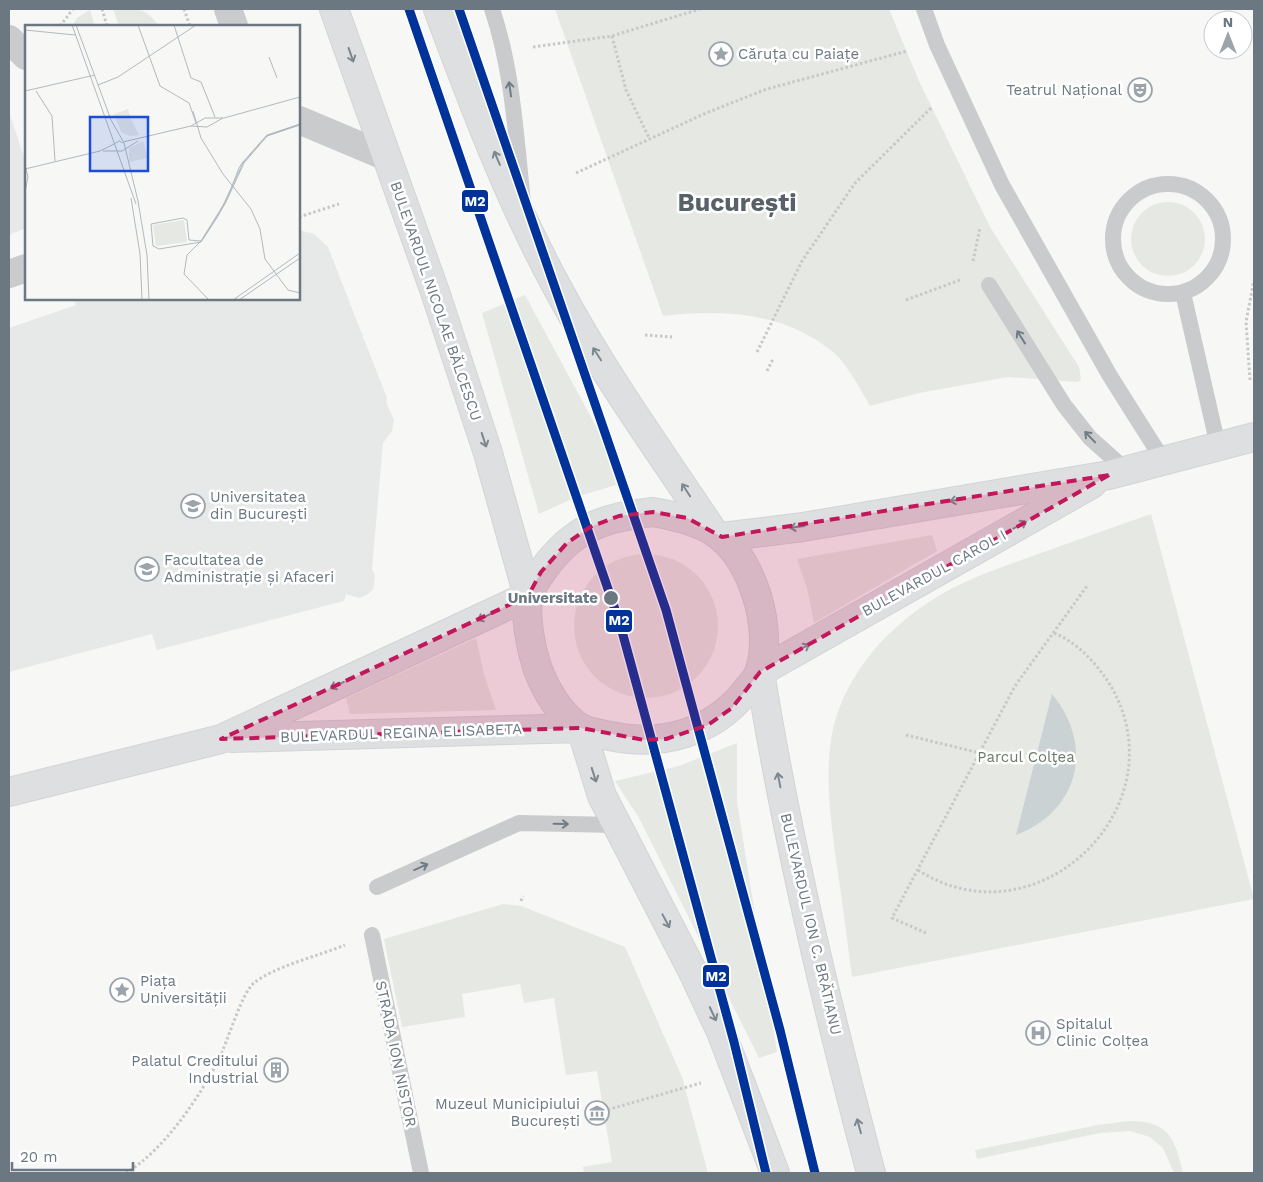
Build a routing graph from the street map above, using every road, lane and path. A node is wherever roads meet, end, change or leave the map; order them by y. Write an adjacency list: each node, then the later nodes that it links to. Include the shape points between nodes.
1 (73, 9): 10 (path)
2 (102, 9): 11 (path)
3 (184, 9): 12 (path)
4 (228, 9): 13 (street)
5 (334, 9): 22 (main road, BULEVARDUL NICOLAE BĂLCESCU, one-way to 22)
6 (438, 9): 26 (main road, one-way to 6)
7 (492, 9): 26 (lane, one-way to 7, via 510,85 502,39)
8 (700, 9): 14 (path)
9 (924, 9): 16 (lane)
10 (61, 25)
11 (107, 25)
12 (190, 25)
13 (234, 25)
14 (612, 36): 17 (path); 21 (path, via 626,90)
15 (9, 39): 18 (street)
16 (937, 45): 19 (lane); 21 (path, via 897,52 767,90)
17 (530, 48)
18 (25, 55)
19 (955, 85): 36 (path, via 854,183 802,261); 42 (lane, via 1002,185 1110,376)
20 (300, 120): 22 (street)
21 (649, 138): 23 (path)
22 (386, 157): 46 (main road, BULEVARDUL NICOLAE BĂLCESCU, one-way to 46, via 488,453)
23 (576, 173)
24 (339, 204): 25 (path)
25 (300, 217)
26 (525, 224): 44 (main road, one-way to 26, via 578,325)
27 (25, 268): 28 (street)
28 (9, 274)
29 (968, 280): 33 (path)
30 (1254, 280): 39 (path, via 1246,322)
31 (989, 285): 43 (lane, one-way to 31, via 1064,405)
32 (1183, 293): 32 (lane, via 1212,273 1221,257 1224,240 1221,222 1213,206 1184,186 1148,187 1132,196 1120,211 1113,228 1112,247 1118,265 1130,280 1146,290 1164,294); 41 (lane)
33 (906, 300)
34 (645, 335): 35 (path)
35 (672, 336)
36 (757, 352)
37 (773, 359): 38 (path)
38 (767, 371)
39 (1250, 380)
40 (1254, 437): 41 (main road, BULEVARDUL CAROL I)
41 (1218, 446): 42 (main road, BULEVARDUL CAROL I)
42 (1163, 460): 43 (main road, BULEVARDUL CAROL I)
43 (1117, 472): 44 (main road, BULEVARDUL CAROL I, one-way to 44, via 812,525); 48 (main road, BULEVARDUL CAROL I, one-way to 43)
44 (717, 534): 46 (main road, via 687,518 652,512 619,516 590,526 567,543 550,559); 48 (main road, via 744,563 759,601 764,637)
45 (1087, 586): 47 (path)
46 (528, 596): 49 (main road, via 529,633 538,668 552,698); 51 (main road, BULEVARDUL REGINA ELISABETA, one-way to 51)
47 (1054, 633): 52 (path, via 1015,686); 55 (path, via 1073,643 1091,659 1112,689 1122,711 1128,735 1129,760 1126,783 1113,817 1100,838 1074,864 1054,876 1019,888 971,890 936,880)
48 (760, 672): 49 (main road, via 726,712 689,733 644,740 624,739); 66 (main road, BULEVARDUL ION C. BRĂTIANU, one-way to 48, via 806,911)
49 (581, 728): 51 (main road, BULEVARDUL REGINA ELISABETA); 54 (main road, one-way to 54, via 594,777)
50 (906, 735): 52 (path)
51 (221, 739): 53 (main road, BULEVARDUL REGINA ELISABETA)
52 (980, 753): 55 (path)
53 (9, 792)
54 (616, 825): 56 (lane, one-way to 54, via 519,823); 65 (main road, one-way to 65, via 721,1032)
55 (918, 870): 59 (path, via 892,918)
56 (377, 887)
57 (523, 896): 58 (path)
58 (521, 901)
59 (926, 933)
60 (372, 935): 63 (path, via 252,984 219,1059 198,1094 167,1137); 64 (lane, STRADA ION NISTOR)
61 (701, 1083): 62 (path)
62 (603, 1111)
63 (126, 1173)
64 (421, 1173)
65 (776, 1173)
66 (871, 1173)

